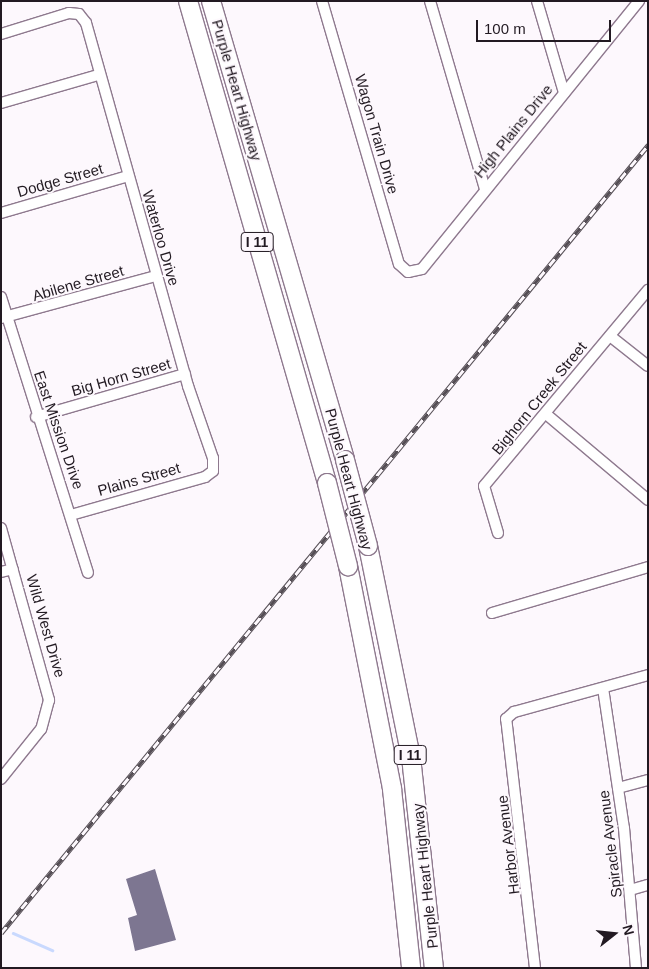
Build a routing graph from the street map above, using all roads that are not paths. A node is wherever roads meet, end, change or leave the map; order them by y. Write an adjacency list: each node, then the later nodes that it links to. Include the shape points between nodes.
1 (188, 1): 41 (highway, Purple Heart Highway / I 11, bridge, via 348,566 392,789)
2 (212, 1): 42 (highway, Purple Heart Highway / I 11, bridge, via 368,546 410,757)
3 (322, 1): 14 (street, Wagon Train Drive, via 399,264)
4 (430, 1): 12 (street)
5 (537, 1): 9 (street)
6 (639, 1): 9 (street, High Plains Drive)
7 (1, 34): 8 (street, Waterloo Drive, via 80,14)
8 (98, 75): 10 (street); 11 (street, Waterloo Drive)
9 (564, 93): 12 (street, High Plains Drive)
10 (1, 103)
11 (128, 176): 13 (street, Dodge Street); 15 (street, Waterloo Drive)
12 (485, 189): 14 (street, High Plains Drive, via 422,269)
13 (1, 213)
14 (408, 272)
15 (156, 276): 18 (street, Abilene Street); 21 (street, Waterloo Drive)
16 (648, 290): 19 (street, Bighorn Creek Street)
17 (1, 297): 18 (street, East Mission Drive)
18 (3, 320): 23 (street, East Mission Drive)
19 (610, 336): 20 (street); 22 (street, Bighorn Creek Street)
20 (648, 366)
21 (185, 374): 23 (street, Big Horn Street); 24 (street, Waterloo Drive, via 213,458)
22 (546, 414): 25 (street); 28 (street, Bighorn Creek Street, via 484,486)
23 (36, 417): 26 (street, East Mission Drive)
24 (213, 470): 26 (street, Plains Street, via 205,477)
25 (648, 500)
26 (71, 514): 32 (street, East Mission Drive)
27 (1, 528): 30 (street, Wild West Drive)
28 (498, 533)
29 (648, 567): 33 (street)
30 (14, 569): 31 (street); 36 (street, Wild West Drive, via 49,700 41,729)
31 (1, 572)
32 (88, 573)
33 (492, 613)
34 (648, 675): 35 (street)
35 (603, 688): 38 (street, Spiracle Avenue); 43 (street, Harbor Avenue, via 514,712 506,719)
36 (1, 779)
37 (648, 780): 38 (street)
38 (618, 788): 40 (street, Spiracle Avenue)
39 (648, 885): 40 (street)
40 (630, 890): 44 (street, Spiracle Avenue)
41 (411, 968)
42 (434, 968)
43 (535, 968)
44 (636, 968)

